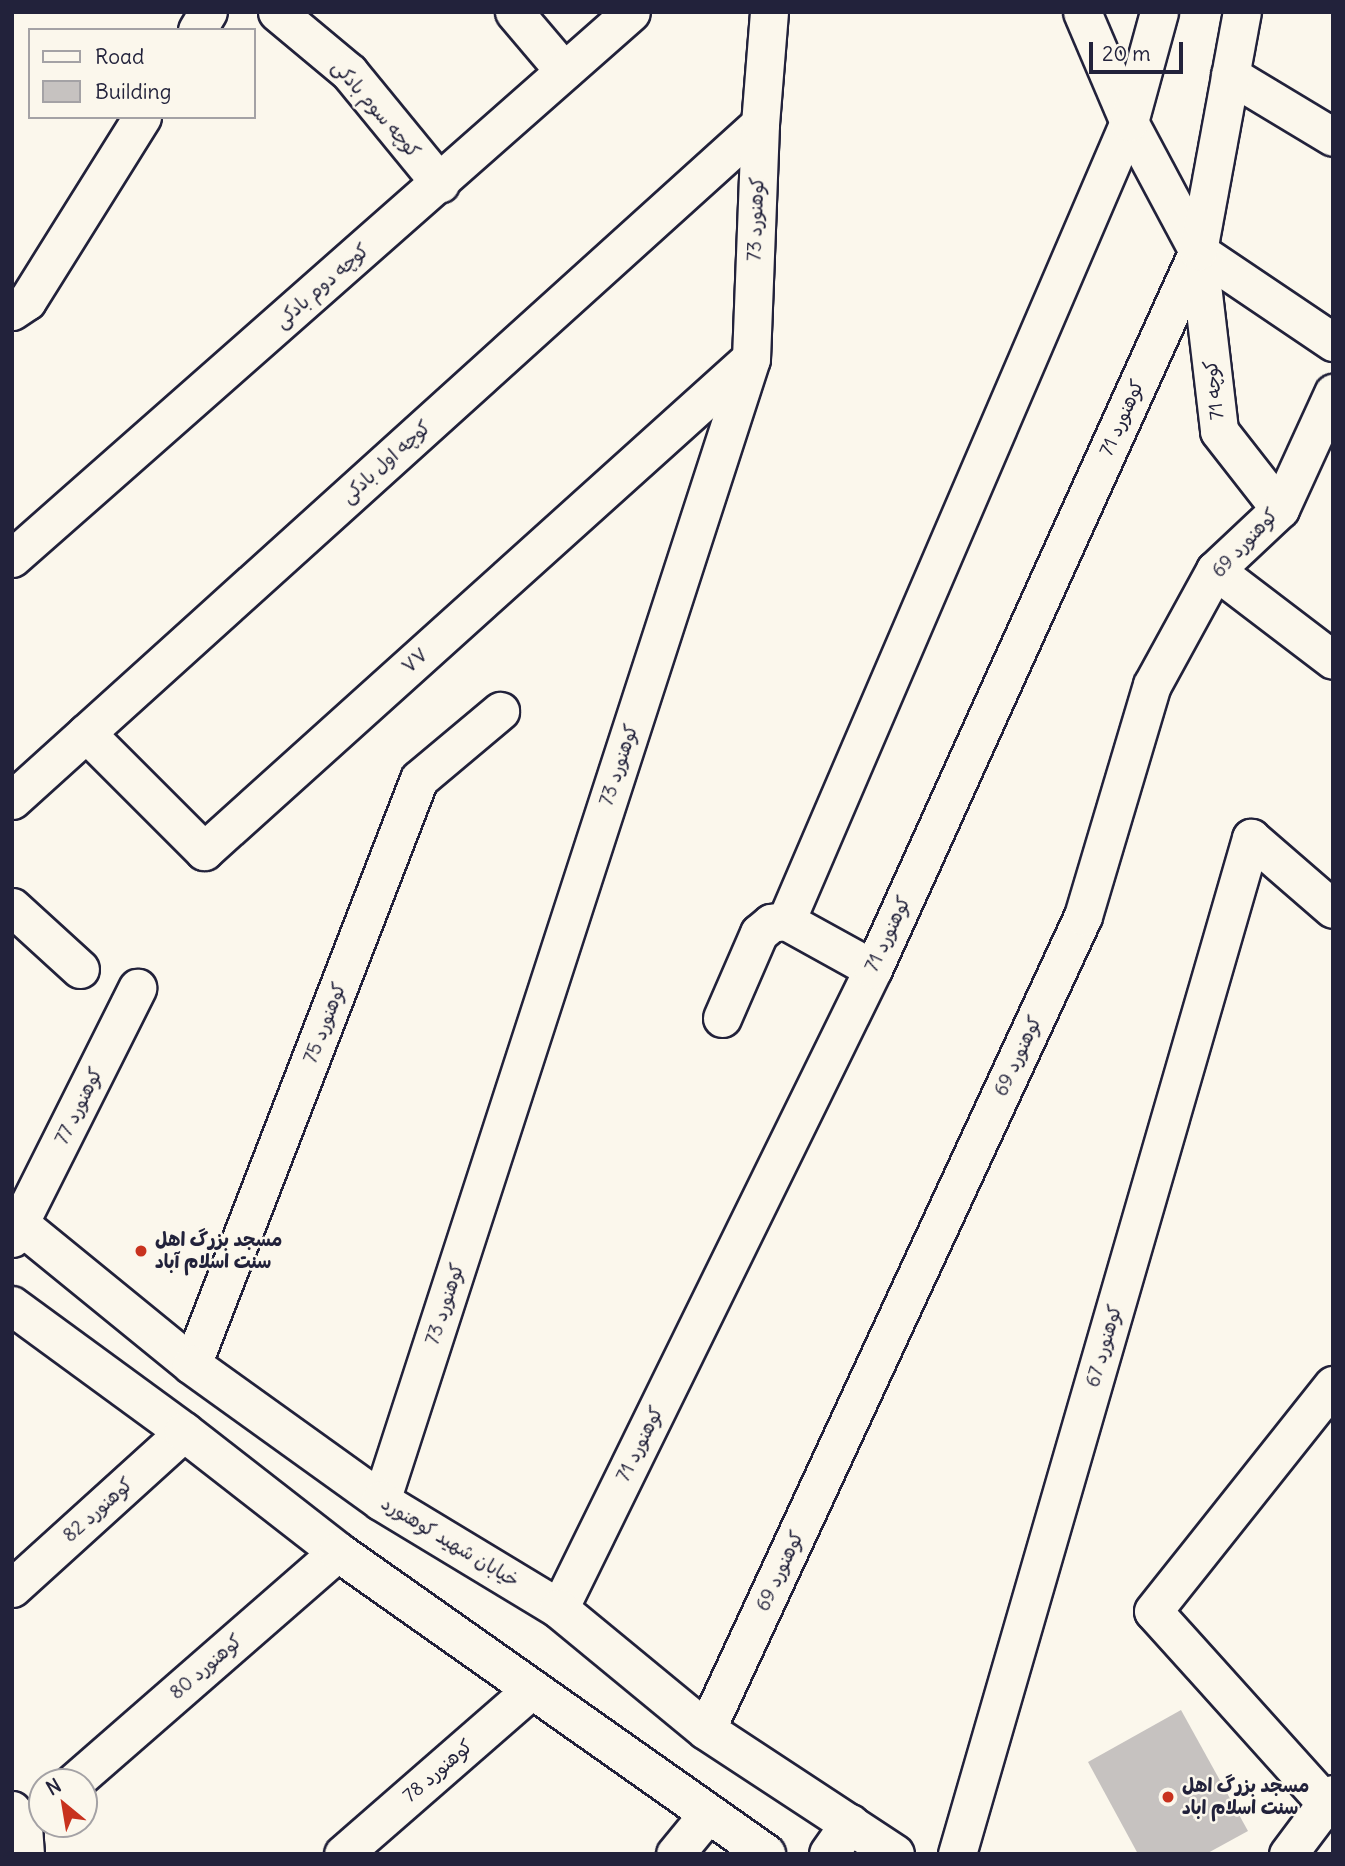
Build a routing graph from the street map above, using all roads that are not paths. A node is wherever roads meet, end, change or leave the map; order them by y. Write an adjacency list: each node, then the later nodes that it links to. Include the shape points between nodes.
1 (208, 12): 9 (street)
2 (277, 12): 16 (street, کوچه سوم بادکی, via 349,72)
3 (514, 12): 10 (street)
4 (631, 12): 10 (street, کوچه دوم بادکی)
5 (769, 12): 14 (street, کوهنورد 73)
6 (1082, 12): 13 (street, کوچه 71)
7 (1159, 12): 13 (street)
8 (1242, 12): 11 (street, کوچه 71)
9 (198, 28)
10 (564, 71): 16 (street, کوچه دوم بادکی)
11 (1230, 75): 15 (street); 17 (street, کوچه 71)
12 (141, 119): 18 (street)
13 (1129, 122): 17 (street, کوچه 71); 31 (street)
14 (760, 124): 20 (street, کوهنورد 73); 27 (street, کوچه اول بادکی)
15 (1333, 137)
16 (440, 183): 23 (street, کوچه دوم بادکی)
17 (1198, 251): 19 (street); 22 (street, کوچه 71, via 1219,431); 33 (street, کوهنورد 71)
18 (17, 298)
19 (1333, 342)
20 (751, 359): 27 (street, ۷۷, via 204,851); 41 (street, کوهنورد 73)
21 (1333, 393): 22 (street, کوهنورد 69)
22 (1280, 509): 24 (street, کوهنورد 69)
23 (12, 558)
24 (1215, 570): 25 (street); 46 (street, کوهنورد 69, via 1152,685 1083,916)
25 (1333, 660)
26 (500, 711): 38 (street, کوهنورد 75, via 419,779)
27 (86, 733): 28 (street, کوچه اول بادکی)
28 (12, 800)
29 (12, 907): 32 (street)
30 (1333, 909): 55 (street, کوهنورد 67, via 1251,838)
31 (786, 920): 33 (street); 35 (street, via 771,923 759,933)
32 (80, 969)
33 (873, 969): 44 (street, کوهنورد 71)
34 (137, 988): 36 (street, کوهنورد 77)
35 (722, 1018)
36 (15, 1227): 38 (main road, خیابان شهید کوهنورد)
37 (12, 1306): 40 (main road)
38 (192, 1365): 41 (main road, خیابان شهید کوهنورد)
39 (1333, 1385): 48 (street, via 1153,1611)
40 (184, 1432): 42 (main road); 43 (street, کوهنورد 82)
41 (381, 1501): 44 (main road, خیابان شهید کوهنورد)
42 (338, 1552): 45 (main road); 47 (street, کوهنورد 80)
43 (12, 1588)
44 (559, 1609): 46 (main road, خیابان شهید کوهنورد)
45 (532, 1689): 49 (main road); 51 (street, کوهنورد 78)
46 (706, 1730): 50 (main road, خیابان شهید کوهنورد)
47 (90, 1768)
48 (1329, 1798): 56 (street)
49 (707, 1815): 52 (street); 53 (main road)
50 (839, 1839): 54 (main road, خیابان شهید کوهنورد)
51 (344, 1854)
52 (675, 1854)
53 (766, 1854)
54 (895, 1854)
55 (957, 1854)
56 (1288, 1854)

